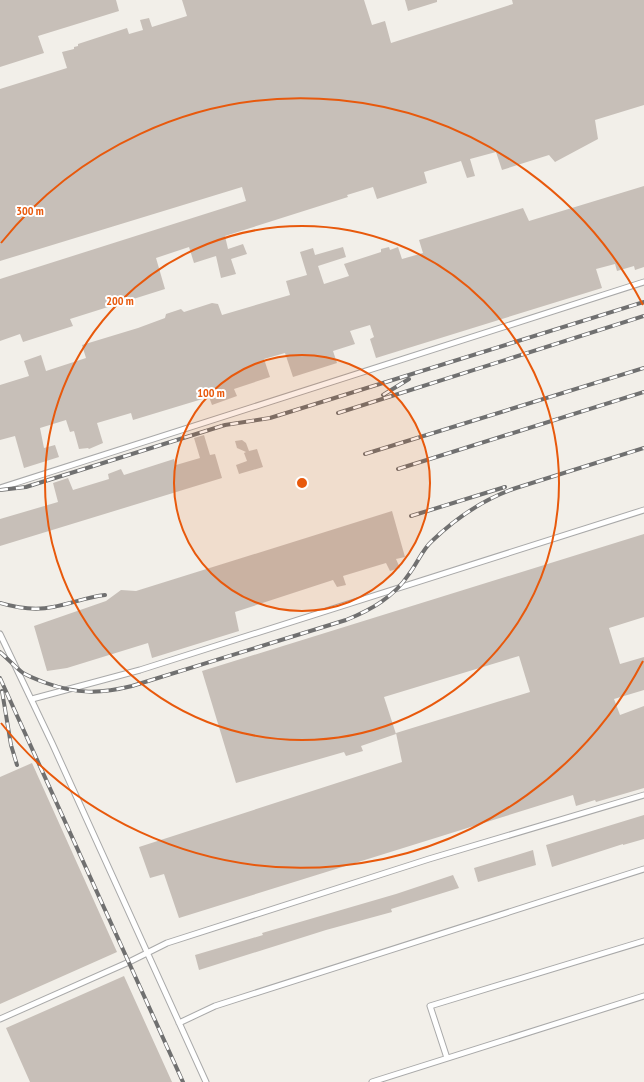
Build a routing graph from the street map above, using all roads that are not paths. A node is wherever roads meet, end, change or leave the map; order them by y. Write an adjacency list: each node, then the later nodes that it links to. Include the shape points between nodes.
1 (644, 282): 2 (lane)
2 (0, 488)
3 (644, 510): 5 (lane, via 140,670)
4 (0, 634): 5 (lane)
5 (32, 699): 9 (lane)
6 (644, 795): 9 (lane, via 422,862 167,943)
7 (644, 869): 12 (lane, via 215,1006)
8 (644, 941): 13 (lane, via 430,1006)
9 (147, 952): 11 (lane); 12 (lane)
10 (644, 996): 13 (lane)
11 (0, 1019)
12 (179, 1023): 14 (lane)
13 (447, 1058): 15 (lane)
14 (206, 1082)
15 (372, 1082)

